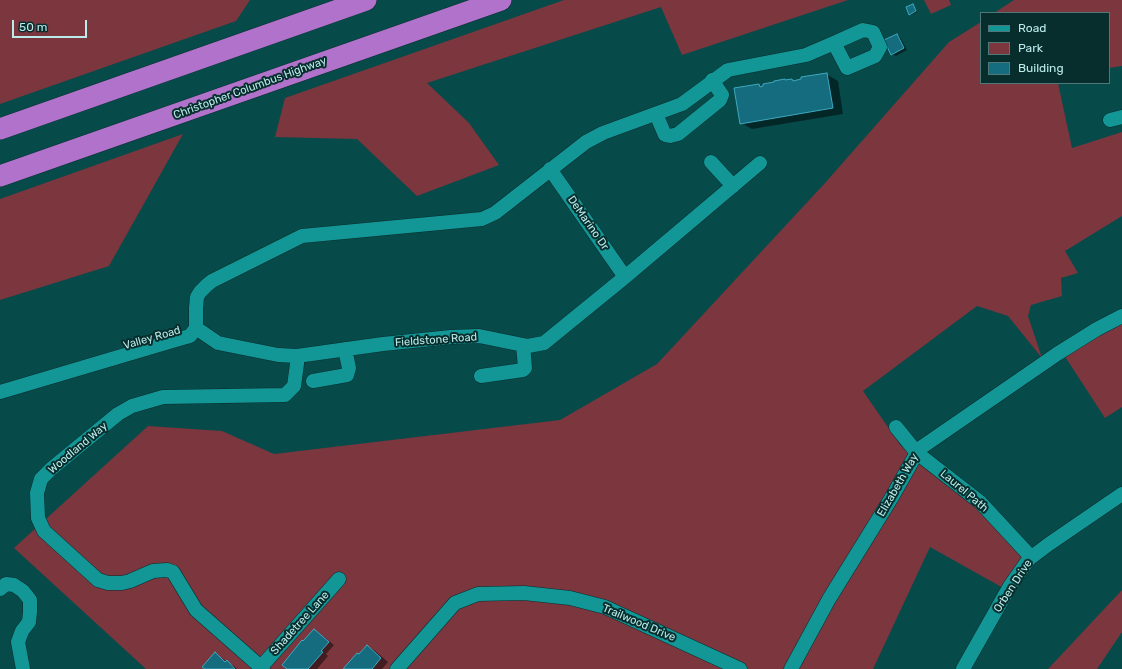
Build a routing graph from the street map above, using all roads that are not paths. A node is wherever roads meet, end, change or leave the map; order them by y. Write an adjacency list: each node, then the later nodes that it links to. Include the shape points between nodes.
1 (366, 0): 6 (highway)
2 (501, 0): 10 (highway, Christopher Columbus Highway)
3 (834, 43): 4 (street, via 806,55 728,70)
4 (712, 80): 5 (street, via 682,104); 5 (street, via 722,95 720,100 678,134 665,135)
5 (656, 114): 9 (street, via 603,133 586,142)
6 (0, 129)
7 (711, 162): 11 (street)
8 (760, 164): 11 (street, Fieldstone Road)
9 (550, 169): 12 (street, DeMarino Dr); 14 (street, via 495,213 482,219 302,236 207,284 197,300)
10 (0, 176)
11 (733, 186): 12 (street, Fieldstone Road)
12 (625, 277): 15 (street, Fieldstone Road, via 544,343)
13 (1122, 316): 23 (street, Elizabeth Way, via 1057,354 919,449)
14 (196, 328): 17 (street, Fieldstone Road, via 218,343 278,355); 20 (street, Valley Road, via 186,327); 21 (street, Valley Road, via 190,336)
15 (523, 345): 16 (street, Fieldstone Road, via 479,336 451,336); 18 (street, via 523,370)
16 (345, 349): 17 (street, Fieldstone Road); 19 (street, via 348,368 346,375)
17 (297, 356): 28 (street, Woodland Way, via 294,386 285,395 163,397 132,406 118,414 51,469 41,480 36,493 38,518 44,531 98,580 122,583 153,571 173,572 196,610)
18 (481, 376)
19 (314, 381)
20 (0, 383)
21 (0, 392)
22 (896, 427): 23 (street, Laurel Path)
23 (917, 453): 25 (street, Laurel Path, via 980,502); 32 (street, Elizabeth Way, via 829,600)
24 (1122, 494): 25 (street, Orben Drive)
25 (1031, 557): 33 (street, Orben Drive, via 1010,586)
26 (339, 579): 28 (street, Shadetree Lane)
27 (0, 589): 29 (street, via 6,584 14,585 30,600 29,622 18,642)
28 (262, 668)
29 (23, 669)
30 (397, 669): 31 (street, Trailwood Drive, via 455,603 478,594 524,593 570,598 605,607)
31 (740, 669)
32 (792, 669)
33 (963, 669)

